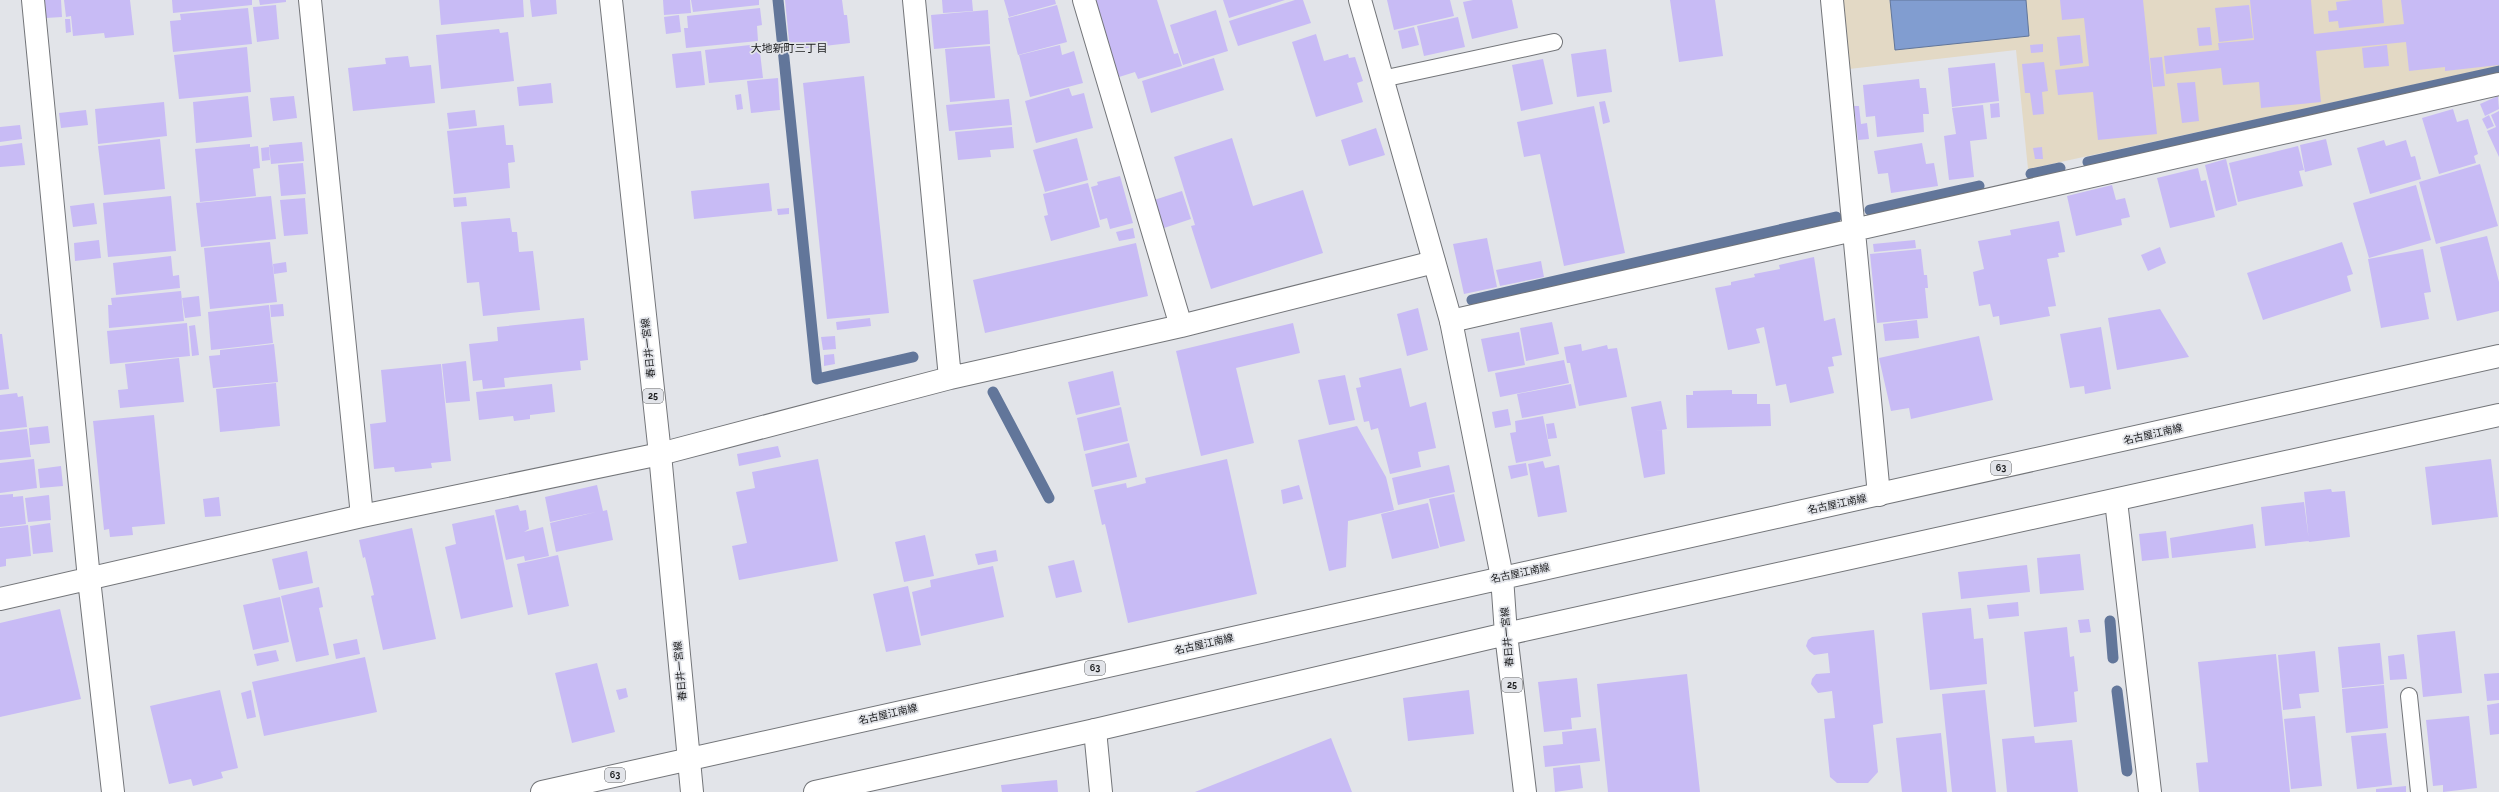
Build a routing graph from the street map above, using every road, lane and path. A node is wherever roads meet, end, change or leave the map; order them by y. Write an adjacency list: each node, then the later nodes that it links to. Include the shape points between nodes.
1 (33, 0): 23 (street)
2 (310, 0): 21 (street)
3 (611, 0): 18 (street, 春日井一宮線 / 25)
4 (914, 0): 16 (street)
5 (1084, 0): 14 (street)
6 (1360, 0): 9 (street, 春日井一宮線)
7 (1832, 0): 11 (street)
8 (1554, 42): 9 (lane)
9 (1382, 79): 12 (street, 春日井一宮線)
10 (2499, 84): 11 (street)
11 (1853, 230): 13 (street); 19 (street)
12 (1434, 262): 13 (street, 春日井一宮線); 14 (street)
13 (1451, 321): 22 (street, 春日井一宮線)
14 (1181, 326): 16 (street)
15 (2499, 356): 19 (street, 名古屋江南線 / 63)
16 (950, 378): 18 (street)
17 (2499, 414): 20 (street)
18 (660, 454): 21 (street); 28 (street, 春日井一宮線 / 25)
19 (1879, 495): 22 (street, 名古屋江南線 / 63)
20 (2116, 501): 25 (street); 35 (street)
21 (362, 516): 23 (street)
22 (1502, 577): 25 (street, 春日井一宮線 / 25); 28 (street, 名古屋江南線 / 63)
23 (90, 579): 24 (street); 29 (street)
24 (0, 599)
25 (1506, 634): 27 (street); 34 (street, 春日井一宮線 / 25)
26 (2409, 696): 36 (lane)
27 (1095, 730): 32 (street); 33 (street)
28 (688, 759): 30 (street, 名古屋江南線 / 63); 31 (street, 春日井一宮線 / 25)
29 (113, 792)
30 (542, 792)
31 (692, 792)
32 (815, 792)
33 (1101, 792)
34 (1524, 792)
35 (2150, 792)
36 (2419, 792)

